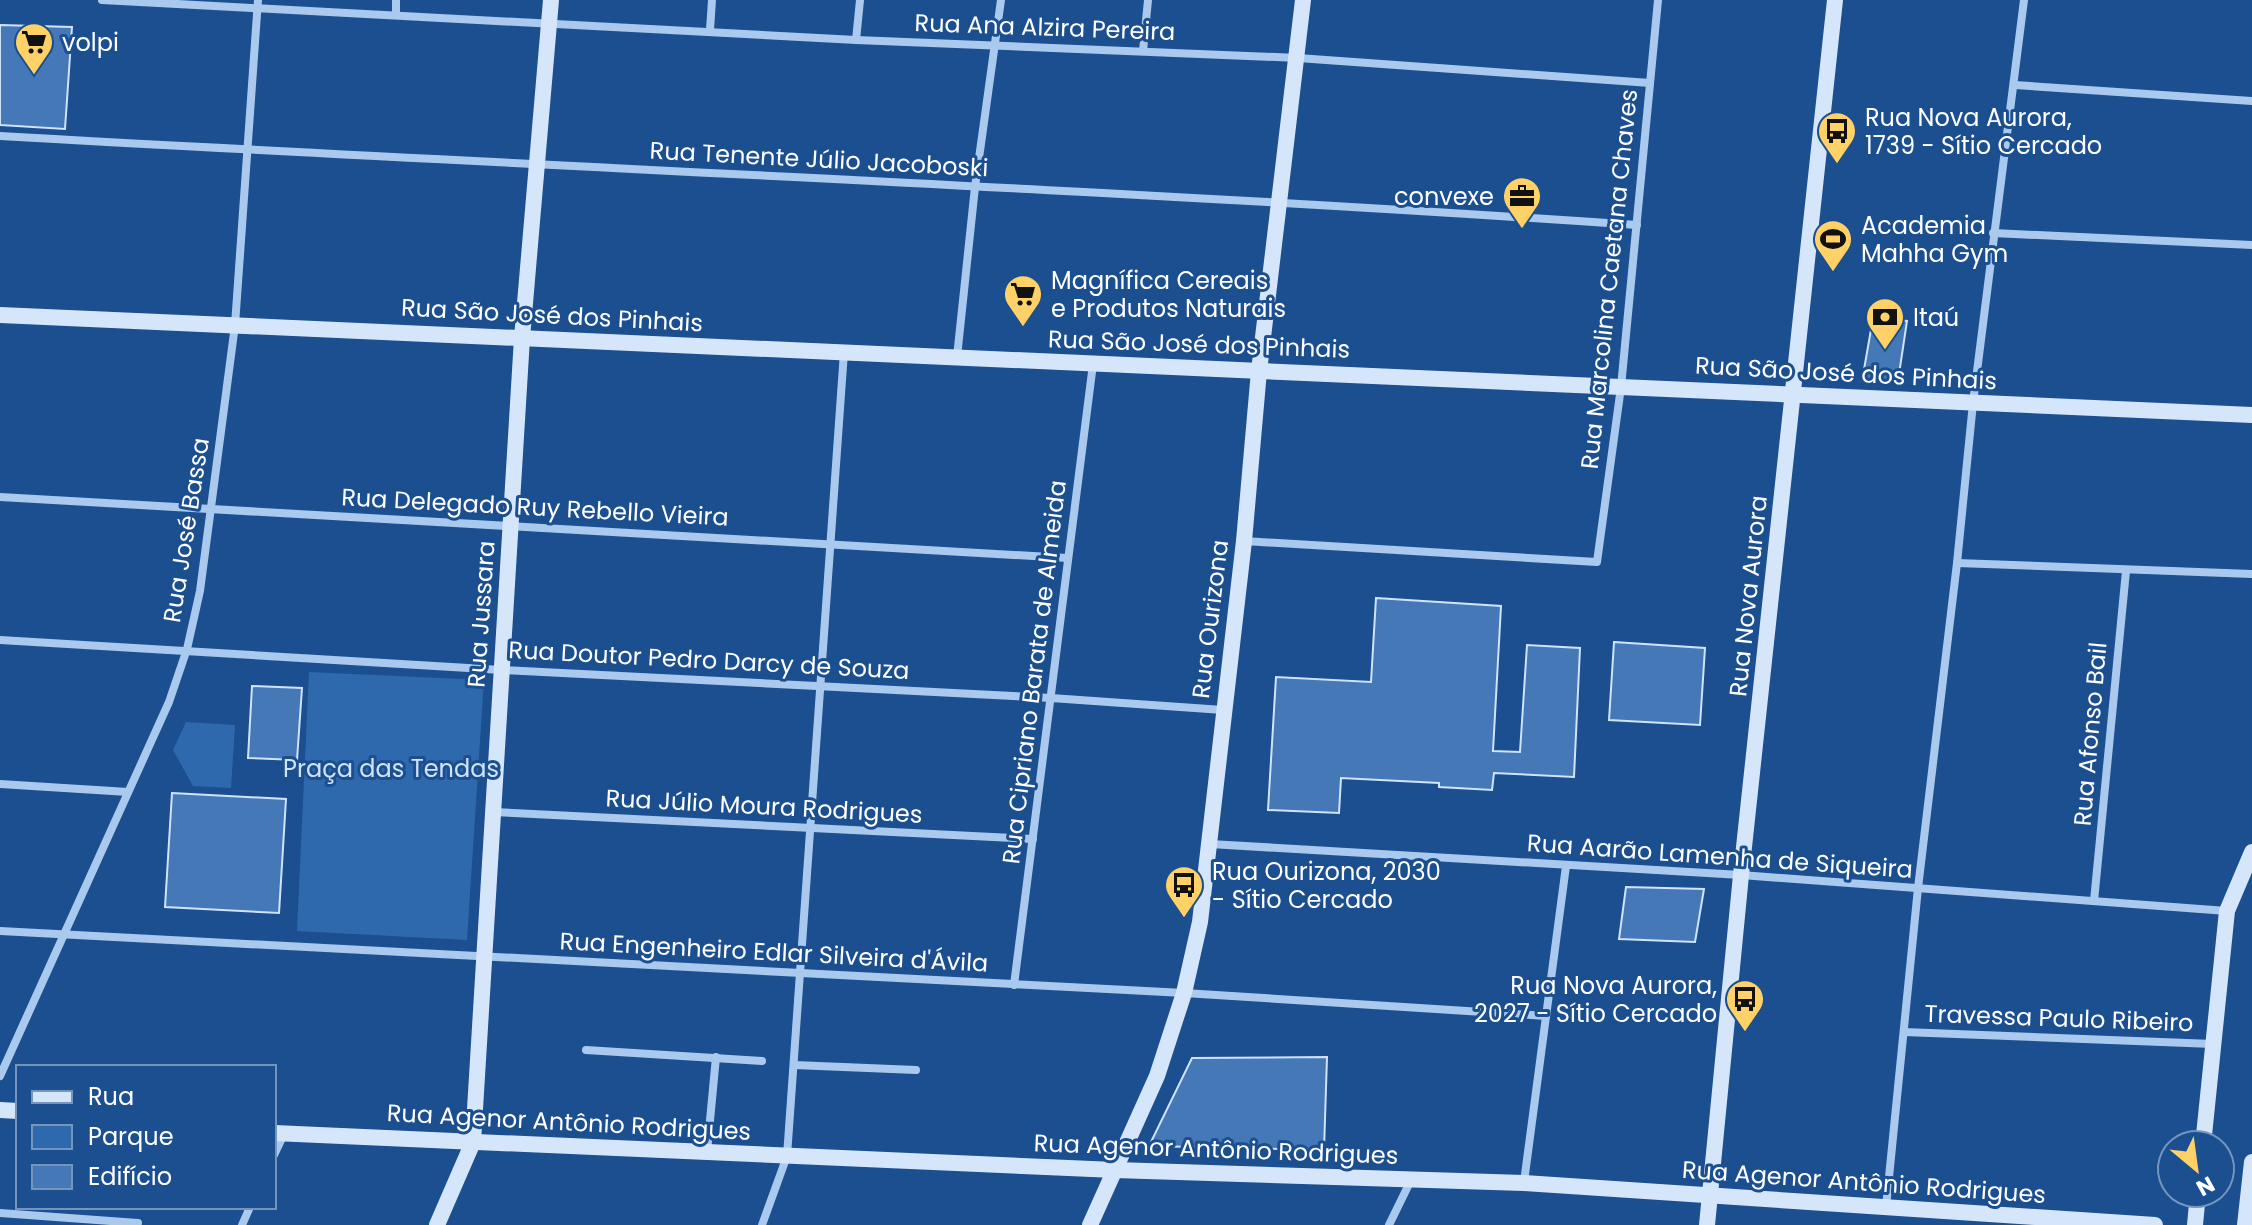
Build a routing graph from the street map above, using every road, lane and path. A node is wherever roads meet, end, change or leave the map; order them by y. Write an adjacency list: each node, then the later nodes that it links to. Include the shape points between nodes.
1 (105, 0): 12 (street, Rua Ana Alzira Pereira)
2 (396, 0): 13 (street)
3 (551, 0): 14 (street, Rua Jussara)
4 (712, 0): 15 (street)
5 (860, 0): 16 (street)
6 (1001, 0): 17 (street)
7 (1148, 0): 18 (street)
8 (1303, 0): 19 (street, Rua Ourizona)
9 (1658, 0): 20 (street, Rua Marcolina Caetana Chaves)
10 (1835, 0): 39 (street, Rua Nova Aurora)
11 (2024, 0): 21 (street)
12 (258, 4): 13 (street, Rua Ana Alzira Pereira); 24 (street, Rua José Bassa)
13 (396, 15): 14 (street, Rua Ana Alzira Pereira)
14 (549, 23): 15 (street, Rua Ana Alzira Pereira); 25 (street, Rua Jussara)
15 (710, 30): 16 (street, Rua Ana Alzira Pereira)
16 (856, 40): 17 (street, Rua Ana Alzira Pereira)
17 (995, 46): 18 (street, Rua Ana Alzira Pereira); 26 (street)
18 (1143, 51): 19 (street, Rua Ana Alzira Pereira)
19 (1298, 58): 20 (street, Rua Ana Alzira Pereira); 27 (street, Rua Ourizona)
20 (1650, 83): 28 (street, Rua Marcolina Caetana Chaves)
21 (2015, 85): 22 (street); 29 (street)
22 (2252, 101)
23 (0, 136): 24 (street, Rua Tenente Júlio Jacoboski)
24 (248, 150): 25 (street, Rua Tenente Júlio Jacoboski); 32 (street, Rua José Bassa)
25 (537, 166): 26 (street, Rua Tenente Júlio Jacoboski); 33 (street, Rua Jussara)
26 (975, 187): 27 (street, Rua Tenente Júlio Jacoboski); 35 (street)
27 (1280, 201): 28 (street, Rua Tenente Júlio Jacoboski); 37 (street, Rua Ourizona)
28 (1637, 225): 38 (street, Rua Marcolina Caetana Chaves)
29 (1993, 233): 30 (street); 40 (street)
30 (2252, 245)
31 (0, 315): 32 (street, Rua São José dos Pinhais)
32 (235, 325): 33 (street, Rua São José dos Pinhais); 43 (street, Rua José Bassa)
33 (522, 338): 34 (street, Rua São José dos Pinhais); 44 (street, Rua Jussara)
34 (844, 352): 35 (street, Rua São José dos Pinhais); 46 (street)
35 (957, 358): 36 (street, Rua São José dos Pinhais)
36 (1093, 364): 37 (street, Rua São José dos Pinhais); 47 (street, Rua Cipriano Barata de Almeida)
37 (1259, 371): 38 (street, Rua São José dos Pinhais); 45 (street, Rua Ourizona)
38 (1621, 387): 39 (street, Rua São José dos Pinhais); 45 (street, Rua Marcolina Caetana Chaves, via 1597,562)
39 (1794, 395): 40 (street, Rua São José dos Pinhais); 65 (street, Rua Nova Aurora)
40 (1973, 403): 41 (street, Rua São José dos Pinhais); 48 (street)
41 (2252, 415)
42 (0, 497): 43 (street, Rua Delegado Ruy Rebello Vieira)
43 (211, 511): 44 (street, Rua Delegado Ruy Rebello Vieira); 52 (street, Rua José Bassa)
44 (511, 526): 46 (street, Rua Delegado Ruy Rebello Vieira); 53 (street, Rua Jussara)
45 (1244, 541): 56 (street, Rua Ourizona)
46 (830, 543): 47 (street, Rua Delegado Ruy Rebello Vieira); 54 (street)
47 (1068, 558): 55 (street, Rua Cipriano Barata de Almeida)
48 (1957, 563): 49 (street); 66 (street)
49 (2126, 571): 50 (street); 67 (street, Rua Afonso Bail)
50 (2252, 574)
51 (0, 640): 52 (street, Rua Doutor Pedro Darcy de Souza)
52 (187, 649): 53 (street, Rua Doutor Pedro Darcy de Souza); 58 (street, Rua José Bassa)
53 (502, 670): 54 (street, Rua Doutor Pedro Darcy de Souza); 59 (street, Rua Jussara)
54 (820, 686): 55 (street, Rua Doutor Pedro Darcy de Souza); 60 (street)
55 (1051, 698): 56 (street, Rua Doutor Pedro Darcy de Souza); 61 (street, Rua Cipriano Barata de Almeida)
56 (1223, 710): 62 (street, Rua Ourizona)
57 (0, 784): 58 (street)
58 (128, 792): 70 (street, Rua José Bassa)
59 (493, 812): 60 (street, Rua Júlio Moura Rodrigues); 71 (street, Rua Jussara)
60 (810, 829): 61 (street, Rua Júlio Moura Rodrigues); 72 (street)
61 (1033, 839): 73 (street, Rua Cipriano Barata de Almeida)
62 (1210, 844): 64 (street, Rua Aarão Lamenha de Siqueira); 74 (street, Rua Ourizona)
63 (2251, 858): 68 (street)
64 (1566, 866): 65 (street, Rua Aarão Lamenha de Siqueira); 75 (street)
65 (1741, 875): 66 (street, Rua Aarão Lamenha de Siqueira); 93 (street, Rua Nova Aurora)
66 (1918, 888): 67 (street, Rua Aarão Lamenha de Siqueira); 76 (street)
67 (2094, 901): 68 (street, Rua Aarão Lamenha de Siqueira)
68 (2227, 911): 77 (street)
69 (0, 931): 70 (street, Rua Engenheiro Edlar Silveira d'Ávila)
70 (64, 934): 71 (street, Rua Engenheiro Edlar Silveira d'Ávila); 83 (street, Rua José Bassa)
71 (484, 956): 72 (street, Rua Engenheiro Edlar Silveira d'Ávila); 86 (street, Rua Jussara)
72 (800, 973): 73 (street, Rua Engenheiro Edlar Silveira d'Ávila); 81 (street)
73 (1014, 985): 74 (street, Rua Engenheiro Edlar Silveira d'Ávila)
74 (1184, 993): 75 (street, Rua Engenheiro Edlar Silveira d'Ávila); 90 (street, Rua Ourizona, via 1157,1076)
75 (1546, 1016): 92 (street)
76 (1904, 1032): 77 (street, Travessa Paulo Ribeiro); 94 (street)
77 (2213, 1044): 84 (street)
78 (586, 1050): 79 (street)
79 (716, 1057): 80 (street); 87 (street)
80 (762, 1061)
81 (794, 1065): 82 (street); 88 (street)
82 (916, 1070)
83 (0, 1076)
84 (2205, 1129)
85 (279, 1133): 86 (street, Rua Agenor Antônio Rodrigues)
86 (473, 1142): 87 (street, Rua Agenor Antônio Rodrigues); 97 (street, Rua Jussara)
87 (707, 1152): 88 (street, Rua Agenor Antônio Rodrigues)
88 (787, 1156): 90 (street, Rua Agenor Antônio Rodrigues); 98 (street)
89 (2252, 1162): 103 (street)
90 (1115, 1170): 91 (street, Rua Agenor Antônio Rodrigues); 99 (street, Rua Ourizona)
91 (1411, 1180): 92 (street, Rua Agenor Antônio Rodrigues); 100 (street)
92 (1524, 1183): 93 (street, Rua Agenor Antônio Rodrigues)
93 (1710, 1197): 94 (street, Rua Agenor Antônio Rodrigues); 101 (street, Rua Nova Aurora)
94 (1886, 1207): 102 (street, Rua Agenor Antônio Rodrigues)
95 (0, 1213): 96 (street)
96 (138, 1223)
97 (437, 1225)
98 (762, 1225)
99 (1090, 1225)
100 (1389, 1225)
101 (1705, 1225)
102 (2155, 1225)
103 (2245, 1225)

